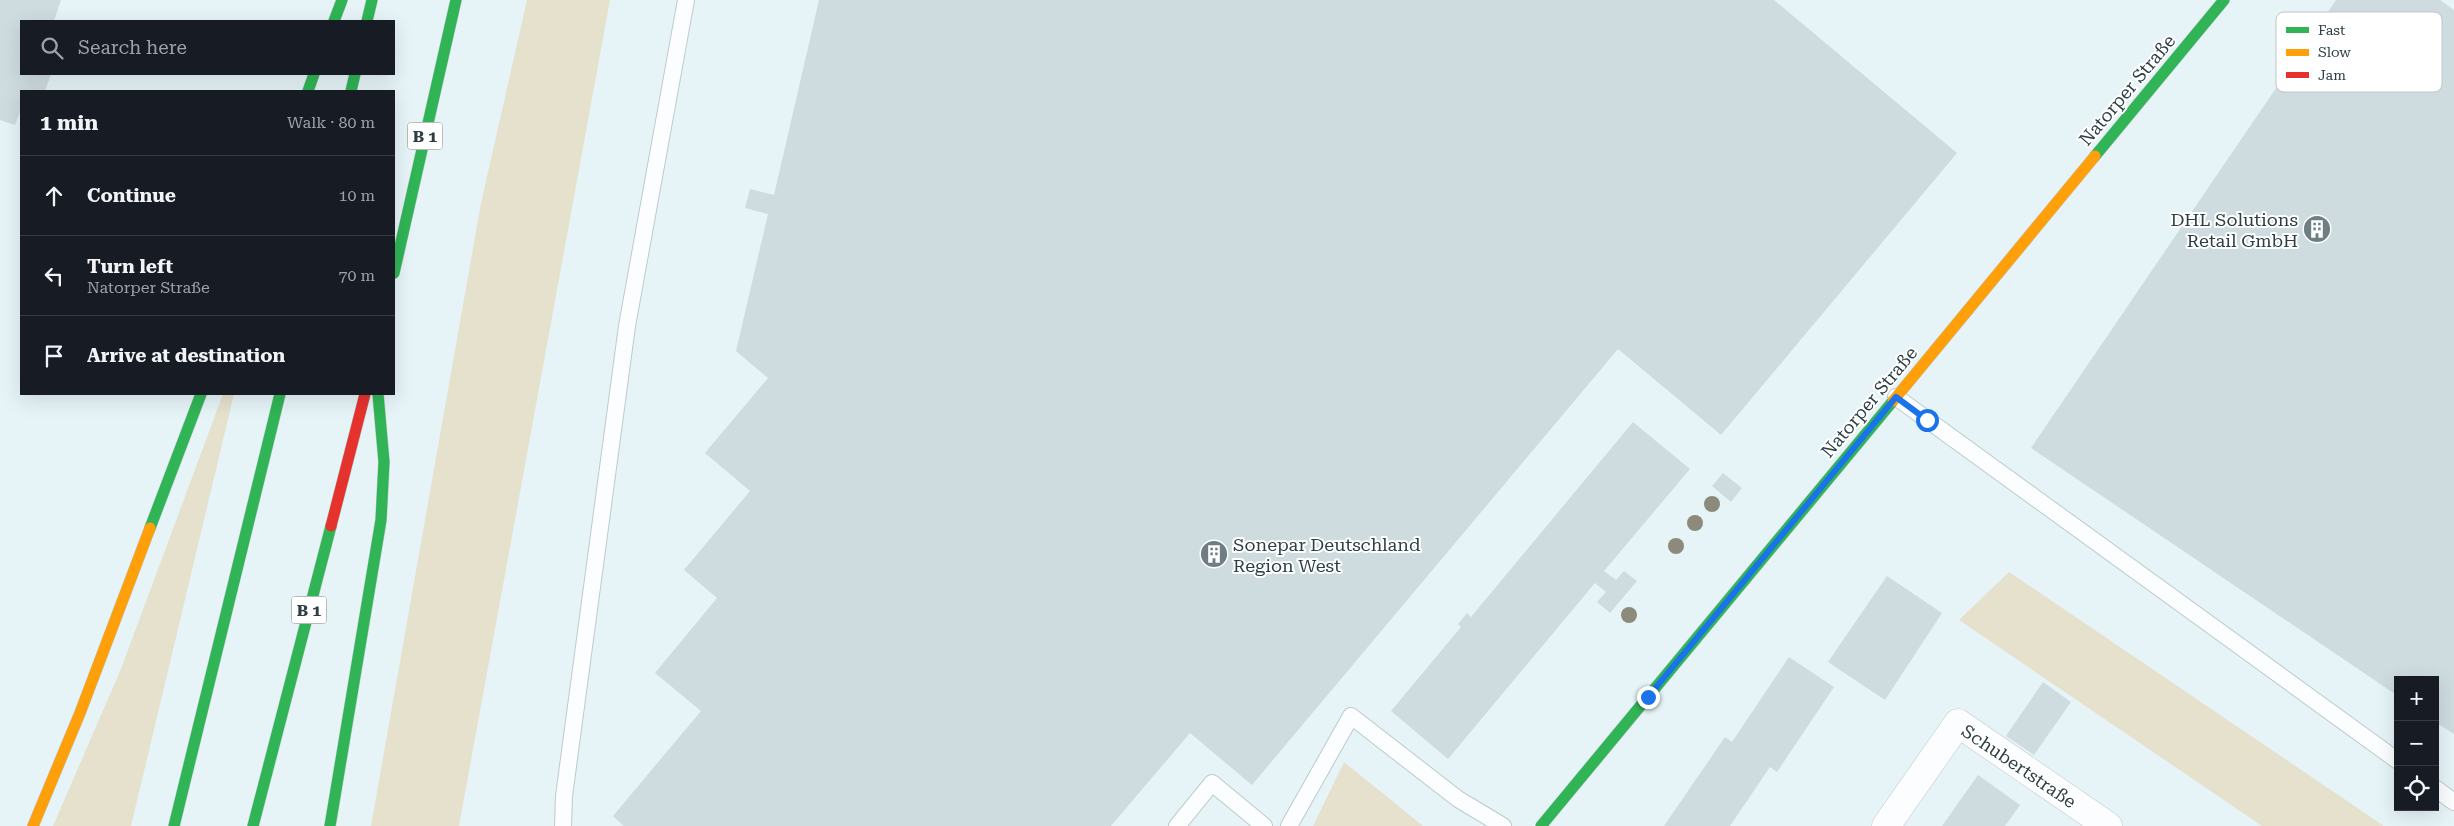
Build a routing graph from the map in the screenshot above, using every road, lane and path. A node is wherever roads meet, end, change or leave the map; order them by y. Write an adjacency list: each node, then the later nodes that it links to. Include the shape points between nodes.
1 (342, 0): 6 (main road)
2 (372, 0): 7 (main road)
3 (456, 0): 12 (main road, B 1)
4 (686, 0): 25 (lane, via 627,326)
5 (2224, 0): 17 (main road, Natorper Straße)
6 (334, 20)
7 (367, 20)
8 (314, 75): 10 (main road)
9 (355, 75): 11 (main road)
10 (308, 90)
11 (351, 90)
12 (395, 269)
13 (201, 395): 21 (main road, via 80,713)
14 (280, 395): 22 (main road)
15 (365, 395): 23 (main road, B 1)
16 (378, 395): 24 (main road, via 384,462 381,520)
17 (1896, 397): 18 (lane); 30 (main road, Natorper Straße)
18 (2394, 758)
19 (2439, 791): 20 (lane)
20 (2454, 802)
21 (33, 826)
22 (174, 826)
23 (253, 826)
24 (330, 826)
25 (562, 826)
26 (1177, 826): 27 (lane, via 1212,783)
27 (1264, 826)
28 (1289, 826): 29 (lane, via 1351,716 1458,799)
29 (1503, 826)
30 (1541, 826)
31 (1886, 826): 32 (street, Schubertstraße, via 1958,723)
32 (2108, 826)

